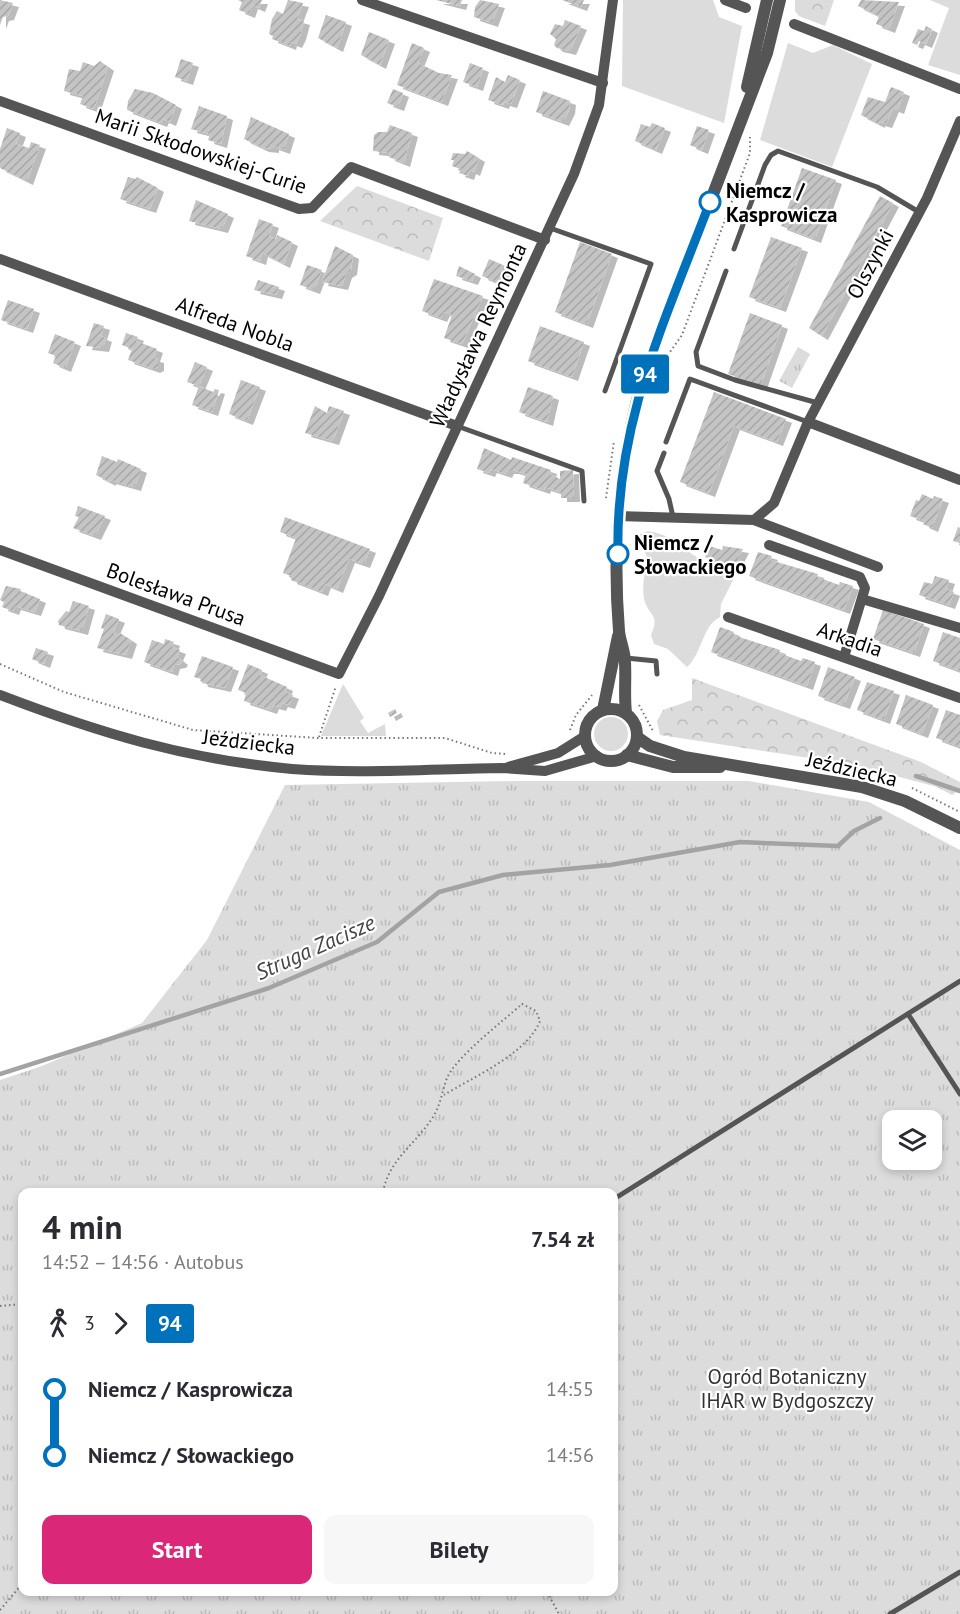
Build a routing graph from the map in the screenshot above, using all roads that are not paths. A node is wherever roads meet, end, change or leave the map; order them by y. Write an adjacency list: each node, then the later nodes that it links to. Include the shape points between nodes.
1 (362, 0): 8 (street)
2 (613, 0): 8 (street, Władysława Reymonta)
3 (725, 0): 6 (street)
4 (766, 0): 11 (street)
5 (780, 0): 11 (street, via 772,37)
6 (746, 8)
7 (794, 24): 9 (street)
8 (603, 83): 14 (street, Władysława Reymonta, via 599,105)
9 (960, 88)
10 (0, 101): 15 (street, Marii Skłodowskiej-Curie, via 299,209 312,208 351,167)
11 (742, 117): 27 (street, via 634,410 624,453)
12 (960, 121): 13 (street, Olszynki)
13 (919, 212): 16 (lane, via 877,187 778,151 765,165); 20 (street, Olszynki)
14 (550, 228): 15 (street, Władysława Reymonta); 19 (lane, via 651,264)
15 (545, 240): 22 (street, Władysława Reymonta)
16 (734, 249)
17 (0, 259): 22 (street, Alfreda Nobla)
18 (726, 271): 20 (lane, via 696,352 698,366)
19 (605, 391)
20 (818, 403): 21 (street, Olszynki)
21 (808, 422): 23 (lane, via 690,379); 25 (street); 29 (street, Olszynki, via 774,503)
22 (457, 426): 26 (lane, via 582,471); 39 (street, Władysława Reymonta)
23 (666, 442)
24 (664, 453): 28 (lane, via 657,471)
25 (960, 480)
26 (584, 501)
27 (617, 516): 28 (street); 36 (street)
28 (673, 518): 29 (street)
29 (754, 520): 32 (street)
30 (770, 545): 33 (street, via 860,577 866,588)
31 (0, 550): 39 (street, Bolesława Prusa)
32 (878, 567)
33 (862, 599): 35 (street); 37 (street)
34 (728, 617): 37 (street, Arkadia)
35 (960, 628)
36 (619, 632): 38 (street); 43 (street)
37 (844, 657): 42 (street, Arkadia)
38 (624, 658): 40 (lane, via 652,660 656,662); 44 (street)
39 (339, 674)
40 (657, 674)
41 (0, 695): 50 (street, Jeździecka, via 142,744 232,761 293,769)
42 (960, 698)
43 (603, 710): 44 (street); 45 (street, via 590,720)
44 (626, 713): 46 (street, via 636,727)
45 (585, 736): 48 (street, via 589,749); 50 (street, Jeździecka, via 558,753)
46 (637, 737): 47 (street); 49 (street, Jeździecka, via 665,751)
47 (627, 755): 48 (street, via 614,761); 49 (street, Jeździecka, via 673,767)
48 (597, 756): 50 (street, Jeździecka, via 546,771)
49 (730, 766): 51 (street, Jeździecka, via 862,787 906,801)
50 (502, 768)
51 (960, 828)
52 (960, 981): 53 (lane)
53 (908, 1014): 54 (lane); 55 (lane)
54 (960, 1094)
55 (618, 1196)
56 (960, 1572): 57 (lane)
57 (890, 1614)

